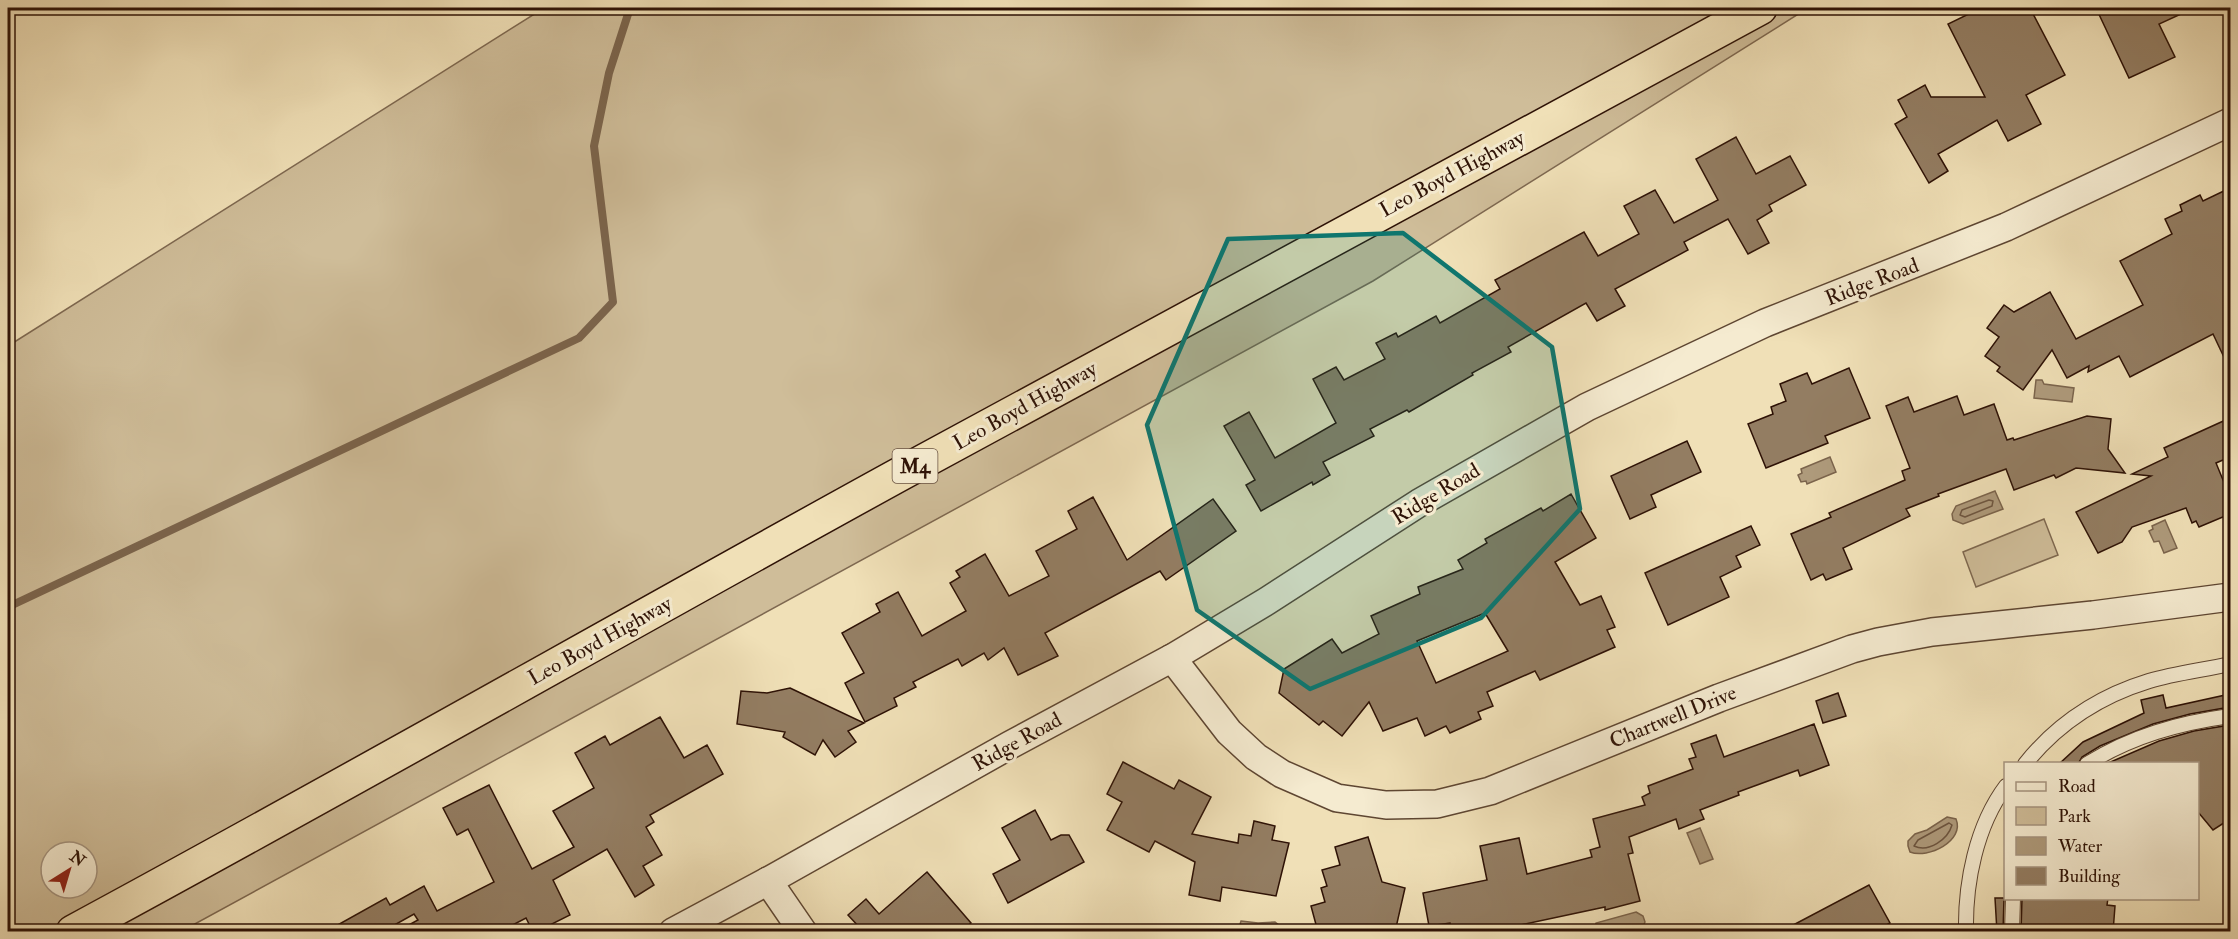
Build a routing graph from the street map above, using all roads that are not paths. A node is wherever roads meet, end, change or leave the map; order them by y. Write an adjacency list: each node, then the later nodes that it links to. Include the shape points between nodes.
1 (1760, 8): 12 (highway, Leo Boyd Highway / M4, via 1200,309)
2 (2230, 122): 4 (street, Ridge Road, via 2006,227 1765,323 1587,407 1419,503)
3 (2230, 597): 4 (street, Chartwell Drive, via 1932,632 1869,644 1719,698 1490,791 1437,804 1386,805 1337,798 1282,774 1229,732)
4 (1172, 658): 10 (street, Ridge Road)
5 (2230, 664): 7 (lane, via 2150,681 2099,702 2062,726)
6 (2230, 716): 8 (lane, via 2156,731)
7 (2027, 762)
8 (2090, 762)
9 (2004, 789): 15 (lane, via 1990,813 1976,853)
10 (768, 881): 13 (street, Ridge Road); 14 (street)
11 (2013, 900): 16 (lane)
12 (73, 932)
13 (673, 932)
14 (803, 932)
15 (1966, 932)
16 (2012, 932)

